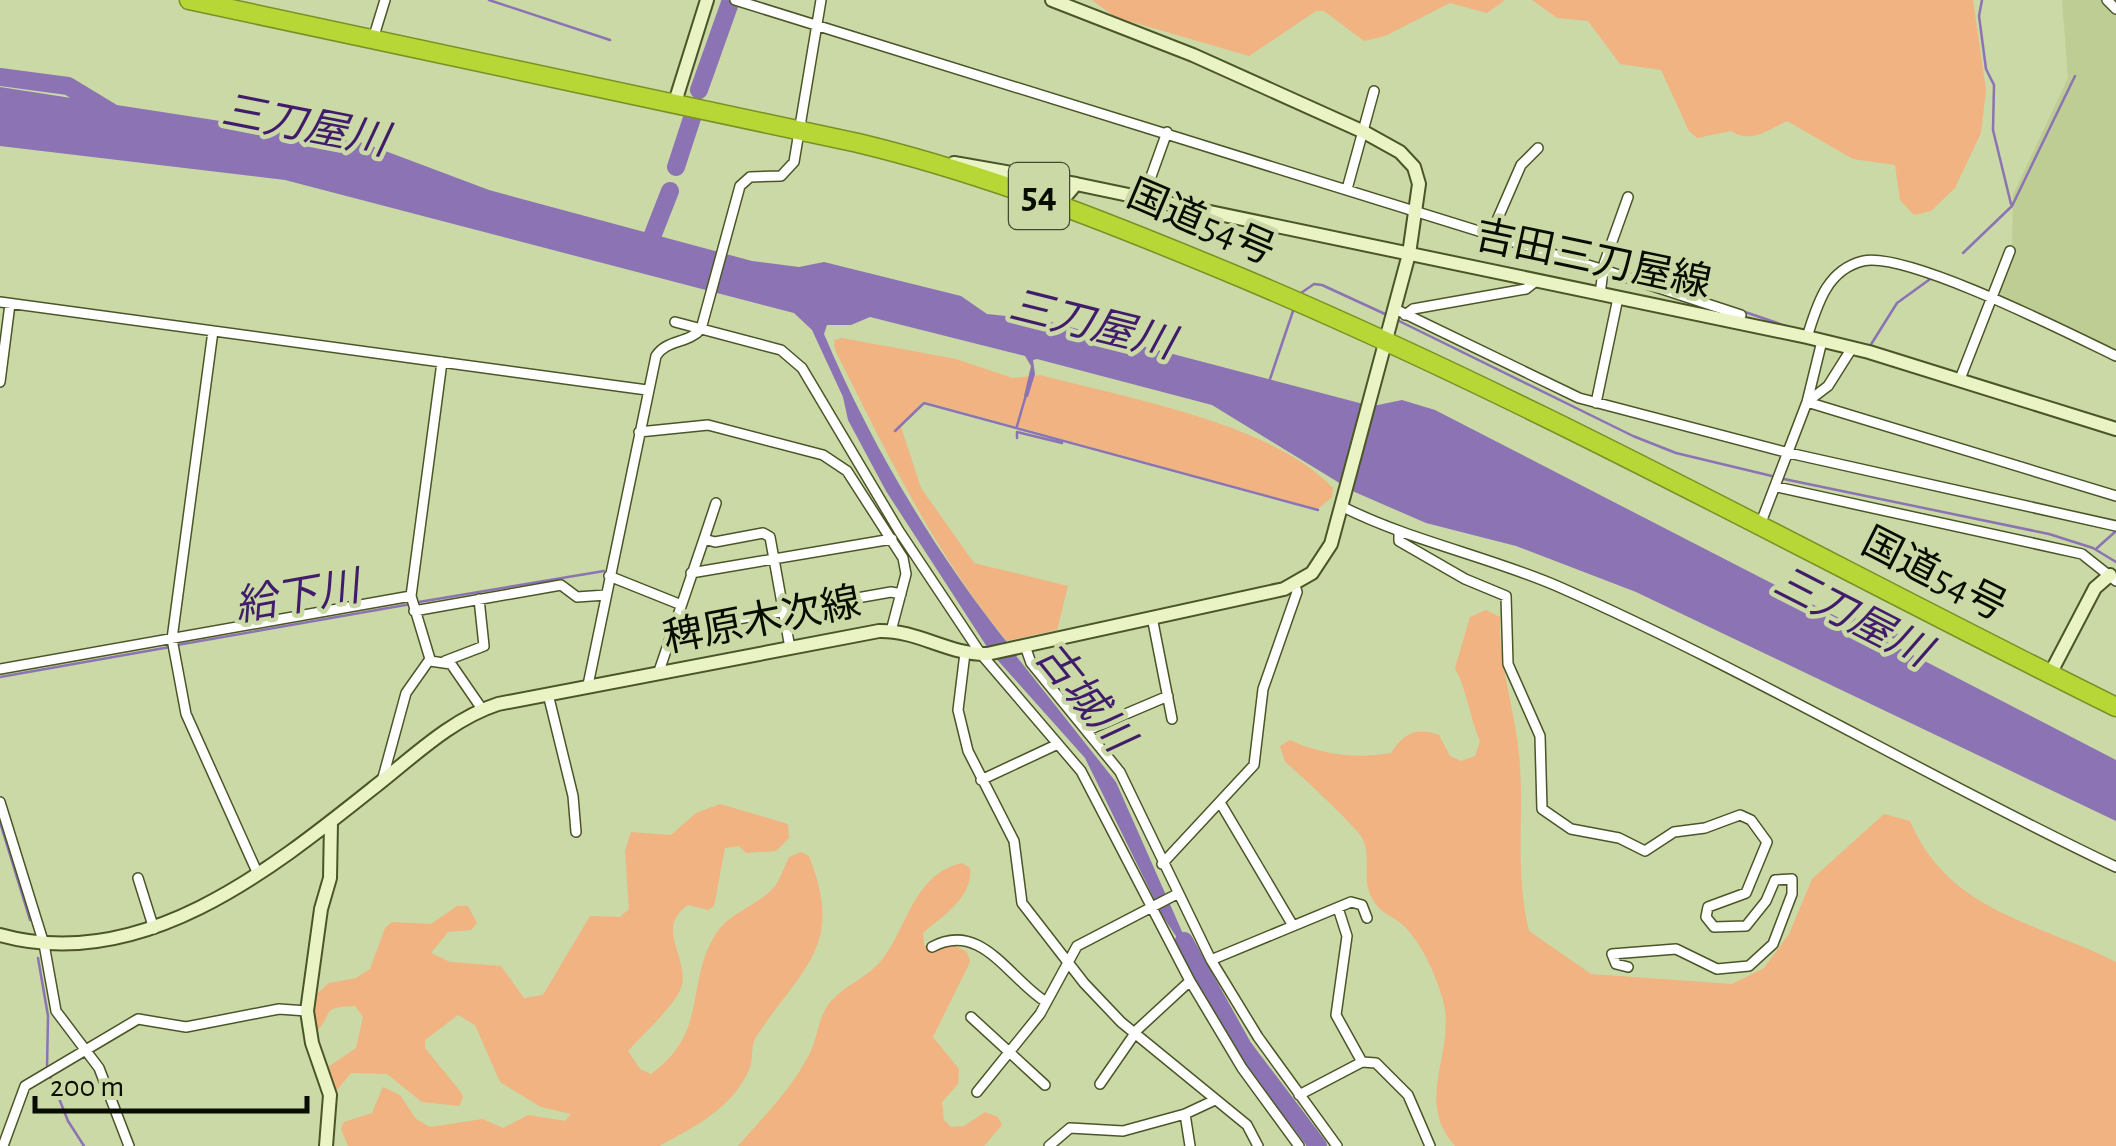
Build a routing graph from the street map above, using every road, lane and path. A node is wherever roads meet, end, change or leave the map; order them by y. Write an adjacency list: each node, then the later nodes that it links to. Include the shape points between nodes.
1 (190, 0): 10 (highway, 国道54号 / 54)
2 (385, 0): 10 (street)
3 (707, 0): 12 (main road)
4 (735, 0): 9 (street)
5 (821, 0): 9 (street)
6 (1052, 0): 15 (main road)
7 (2106, 0): 8 (street)
8 (2116, 10)
9 (817, 25): 13 (street); 14 (street)
10 (373, 39): 12 (highway, 国道54号 / 54)
11 (1374, 91): 15 (street)
12 (674, 102): 13 (highway, 国道54号 / 54)
13 (800, 130): 17 (highway, 国道54号 / 54); 36 (street, via 788,170 778,177 750,177 738,189)
14 (1167, 132): 19 (street); 21 (street)
15 (1364, 132): 19 (street); 23 (main road, via 1408,159 1419,184)
16 (1538, 148): 24 (street, via 1521,164)
17 (932, 161): 18 (main road, 吉田三刀屋線); 22 (highway, 国道54号 / 54)
18 (1076, 184): 21 (main road, 吉田三刀屋線); 22 (main road)
19 (1347, 189): 23 (street)
20 (1628, 197): 27 (street)
21 (1143, 199): 26 (main road, 吉田三刀屋線)
22 (1060, 203): 35 (highway, 国道54号 / 54)
23 (1415, 208): 24 (street); 26 (main road)
24 (1491, 234): 27 (street)
25 (2010, 252): 31 (street)
26 (1409, 254): 28 (main road, 吉田三刀屋線); 35 (main road)
27 (1604, 270): 29 (street); 34 (street, via 1742,315)
28 (1536, 281): 29 (main road, 吉田三刀屋線); 35 (street, via 1526,289 1413,310)
29 (1600, 294): 30 (main road, 吉田三刀屋線)
30 (1618, 298): 34 (main road, 吉田三刀屋線); 46 (street)
31 (1990, 301): 38 (street, via 1912,267 1863,261 1826,285); 41 (street); 43 (street)
32 (5, 303): 37 (street); 44 (street)
33 (675, 322): 36 (street)
34 (1738, 324): 38 (main road, 吉田三刀屋線)
35 (1393, 326): 46 (street); 54 (main road); 55 (highway, 国道54号 / 54)
36 (701, 327): 45 (street, via 661,349); 78 (street, via 782,350 802,368 899,531)
37 (214, 331): 42 (street); 74 (street)
38 (1807, 338): 39 (main road, 吉田三刀屋線)
39 (1822, 341): 40 (main road, 吉田三刀屋線); 47 (street)
40 (1852, 348): 43 (main road, 吉田三刀屋線); 47 (street, via 1828,386)
41 (2116, 356)
42 (442, 362): 45 (street); 68 (street)
43 (1960, 379): 48 (main road, 吉田三刀屋線)
44 (0, 382)
45 (647, 390): 49 (street)
46 (1596, 402): 50 (street)
47 (1807, 402): 50 (street); 52 (street)
48 (2116, 429)
49 (638, 432): 59 (street, via 708,426 823,455 846,471); 63 (street)
50 (1789, 453): 51 (street); 56 (street)
51 (1779, 481): 55 (street); 62 (street, via 2082,554)
52 (2116, 496)
53 (716, 503): 58 (street)
54 (1344, 504): 57 (street); 64 (main road, via 1327,556)
55 (1760, 525): 83 (highway, 国道54号 / 54)
56 (2116, 526)
57 (1399, 533): 99 (street, via 1557,587 1822,714); 113 (street, via 1426,558 1506,596 1508,664 1540,736 1539,802 1548,815 1571,830 1620,838 1644,850 1674,832 1748,817 1767,842 1746,893 1708,906 1714,928 1746,926 1775,880 1792,879 1773,944 1749,966 1717,969 1676,948 1612,954 1616,964)
58 (704, 539): 60 (street, via 766,534); 61 (street)
59 (892, 539): 60 (street); 65 (street, via 905,566)
60 (774, 561): 61 (street); 70 (street)
61 (690, 574): 69 (street)
62 (2114, 574): 83 (main road, via 2094,588)
63 (609, 576): 66 (street); 69 (street)
64 (1295, 586): 71 (main road, 稗原木次線); 95 (street, via 1263,689 1254,764)
65 (901, 594): 70 (street); 73 (street)
66 (606, 595): 67 (street, via 577,596 561,585); 84 (street)
67 (480, 599): 68 (street); 79 (street, via 484,646)
68 (413, 604): 74 (street); 80 (street)
69 (678, 604): 72 (street)
70 (784, 612): 72 (street); 75 (street)
71 (1152, 617): 76 (main road, 稗原木次線); 86 (street)
72 (670, 631): 82 (street)
73 (890, 631): 75 (main road, 稗原木次線); 77 (main road, 稗原木次線)
74 (173, 644): 81 (street); 100 (street, via 186,714)
75 (790, 648): 82 (main road, 稗原木次線)
76 (1020, 648): 78 (main road, 稗原木次線); 90 (street)
77 (966, 653): 78 (main road, 稗原木次線); 92 (street, via 958,710)
78 (984, 654): 91 (street)
79 (445, 660): 80 (street); 88 (street)
80 (430, 662): 93 (street, via 406,692)
81 (0, 669)
82 (658, 674): 84 (main road, 稗原木次線)
83 (2050, 674): 87 (highway, 国道54号 / 54)
84 (588, 685): 85 (main road, 稗原木次線)
85 (548, 694): 88 (main road, 稗原木次線); 97 (street)
86 (1168, 696): 89 (street); 90 (street)
87 (2116, 706)
88 (482, 710): 93 (main road, 稗原木次線)
89 (1172, 719)
90 (1088, 730): 98 (street, via 1120,772)
91 (1058, 744): 92 (street); 103 (street, via 1099,803)
92 (981, 780): 112 (street, via 1014,841 1020,897)
93 (382, 781): 96 (main road, 稗原木次線)
94 (0, 802): 109 (street)
95 (1221, 804): 98 (street); 106 (street)
96 (332, 822): 100 (main road, 稗原木次線); 116 (main road, via 330,878)
97 (576, 832)
98 (1162, 864): 102 (street)
99 (2116, 867)
100 (257, 872): 107 (main road, 稗原木次線)
101 (138, 878): 107 (street)
102 (1175, 895): 103 (street); 111 (street)
103 (1151, 906): 112 (street, via 1077,946); 114 (street)
104 (1338, 908): 105 (street, via 1358,902); 106 (street); 121 (street, via 1348,936 1336,1015)
105 (1367, 918)
106 (1292, 924): 111 (street)
107 (154, 929): 109 (main road, 稗原木次線, via 96,944)
108 (0, 935): 109 (main road, 稗原木次線)
109 (44, 944): 119 (street, via 56,1011)
110 (932, 948): 115 (street, via 948,939 970,941)
111 (1211, 960): 125 (street)
112 (1068, 962): 115 (street); 118 (street)
113 (1628, 967)
114 (1190, 981): 118 (street); 134 (street)
115 (1046, 1002): 120 (street)
116 (307, 1010): 119 (street, via 186,1026 143,1018); 130 (main road, via 330,1095)
117 (971, 1018): 120 (street)
118 (1135, 1033): 122 (street); 126 (street)
119 (86, 1050): 128 (street, via 20,1092); 129 (street, via 106,1082)
120 (1012, 1050): 123 (street); 124 (street)
121 (1362, 1062): 125 (street); 136 (street, via 1379,1065 1408,1095)
122 (1100, 1084)
123 (1045, 1085)
124 (977, 1092)
125 (1299, 1095): 135 (street)
126 (1215, 1100): 127 (street); 133 (street, via 1248,1125)
127 (1186, 1114): 131 (street, via 1123,1131 1070,1128); 132 (street)
128 (2, 1146)
129 (129, 1146)
130 (326, 1146)
131 (1049, 1146)
132 (1190, 1146)
133 (1258, 1146)
134 (1299, 1146)
135 (1338, 1146)
136 (1430, 1146)

